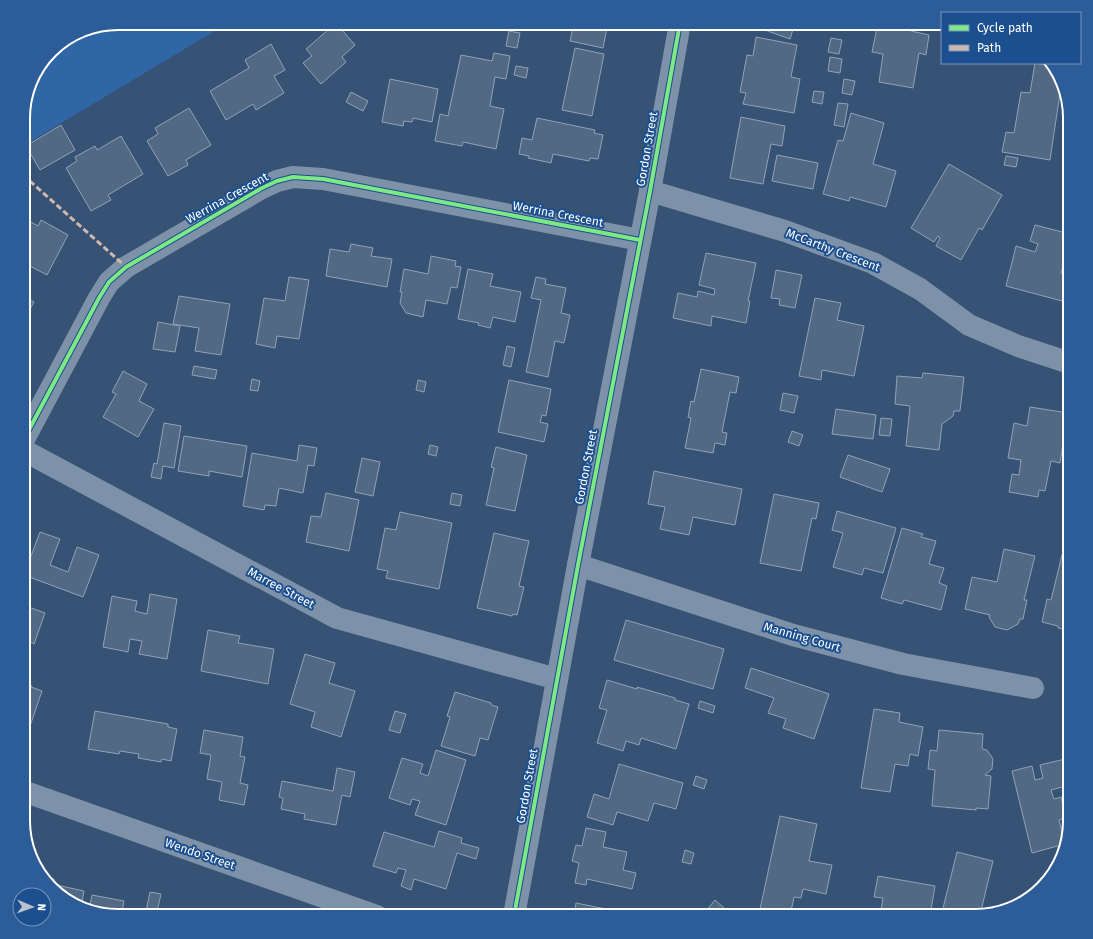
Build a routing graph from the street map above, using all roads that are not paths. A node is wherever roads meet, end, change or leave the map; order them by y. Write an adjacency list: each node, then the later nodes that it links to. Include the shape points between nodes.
1 (679, 30): 2 (street, Gordon Street)
2 (650, 191): 3 (street, Gordon Street); 4 (street, McCarthy Crescent, via 785,231 873,263 920,289 969,324 1018,346)
3 (640, 240): 5 (street, Werrina Crescent, via 323,179 294,177 277,181 126,267 109,282); 7 (street, Gordon Street)
4 (1063, 361)
5 (30, 428)
6 (30, 454): 8 (street, Marree Street, via 336,618)
7 (578, 565): 8 (street, Gordon Street); 9 (street, Manning Court, via 793,635 903,664)
8 (557, 679): 12 (street, Gordon Street)
9 (1033, 688)
10 (30, 793): 11 (street, Wendo Street)
11 (357, 909)
12 (515, 909)

